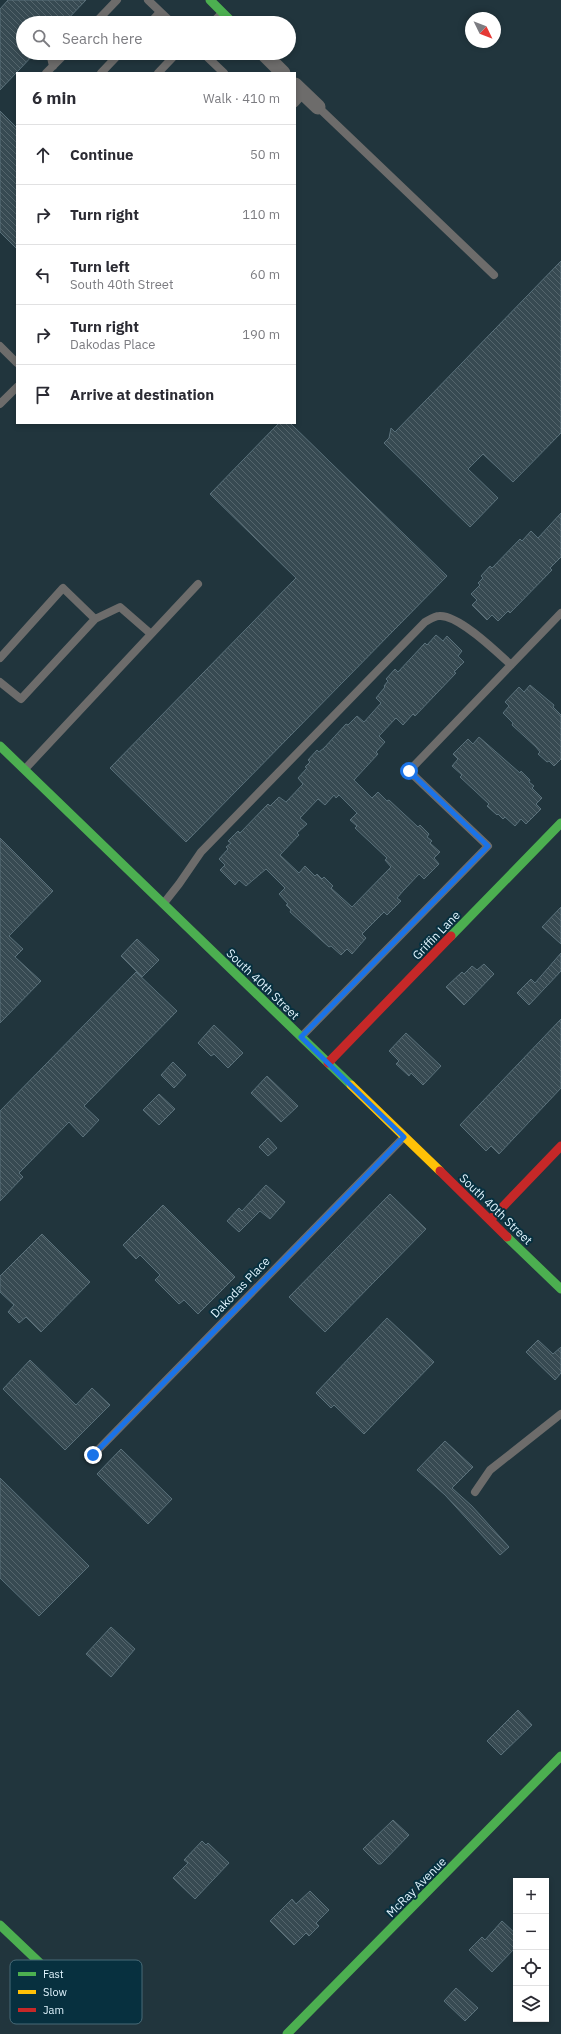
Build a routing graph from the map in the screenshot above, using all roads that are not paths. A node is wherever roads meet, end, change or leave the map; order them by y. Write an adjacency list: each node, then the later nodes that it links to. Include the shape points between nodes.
1 (117, 0): 6 (lane)
2 (148, 0): 4 (lane)
3 (210, 0): 5 (street)
4 (160, 12): 7 (lane); 8 (lane)
5 (223, 13): 9 (lane); 10 (street)
6 (102, 16)
7 (156, 16)
8 (164, 16)
9 (220, 16)
10 (226, 16)
11 (52, 60): 17 (lane)
12 (59, 60): 17 (lane)
13 (113, 60): 19 (lane)
14 (171, 60): 20 (lane)
15 (210, 60): 21 (lane)
16 (270, 60): 22 (street)
17 (53, 66): 18 (lane)
18 (47, 72)
19 (102, 72)
20 (159, 72)
21 (223, 72)
22 (282, 72)
23 (298, 94): 24 (street)
24 (318, 107): 25 (lane)
25 (494, 275)
26 (0, 346): 27 (lane)
27 (16, 362)
28 (16, 387): 29 (lane)
29 (0, 404)
30 (198, 584): 33 (lane)
31 (561, 613): 35 (lane)
32 (94, 618): 33 (lane, via 120,607); 34 (lane, via 63,588); 36 (lane, via 21,698)
33 (151, 634): 38 (lane)
34 (0, 658)
35 (511, 665): 40 (lane, via 493,648 452,618 438,616 425,622 201,852); 41 (lane, via 409,771 488,846)
36 (0, 682)
37 (0, 746): 38 (street, South 40th Street)
38 (24, 770): 40 (street, South 40th Street)
39 (561, 822): 42 (street, Griffin Lane)
40 (163, 904): 41 (street, South 40th Street)
41 (301, 1037): 42 (street, South 40th Street)
42 (328, 1063): 43 (street, South 40th Street)
43 (404, 1137): 45 (street, South 40th Street); 48 (lane, Dakodas Place)
44 (561, 1146): 45 (street)
45 (490, 1220): 46 (street, South 40th Street)
46 (561, 1289)
47 (561, 1414): 49 (lane, via 490,1470)
48 (93, 1455)
49 (475, 1492)
50 (561, 1756): 53 (street, McRay Avenue)
51 (0, 1925): 52 (street)
52 (37, 1960)
53 (287, 2034)

